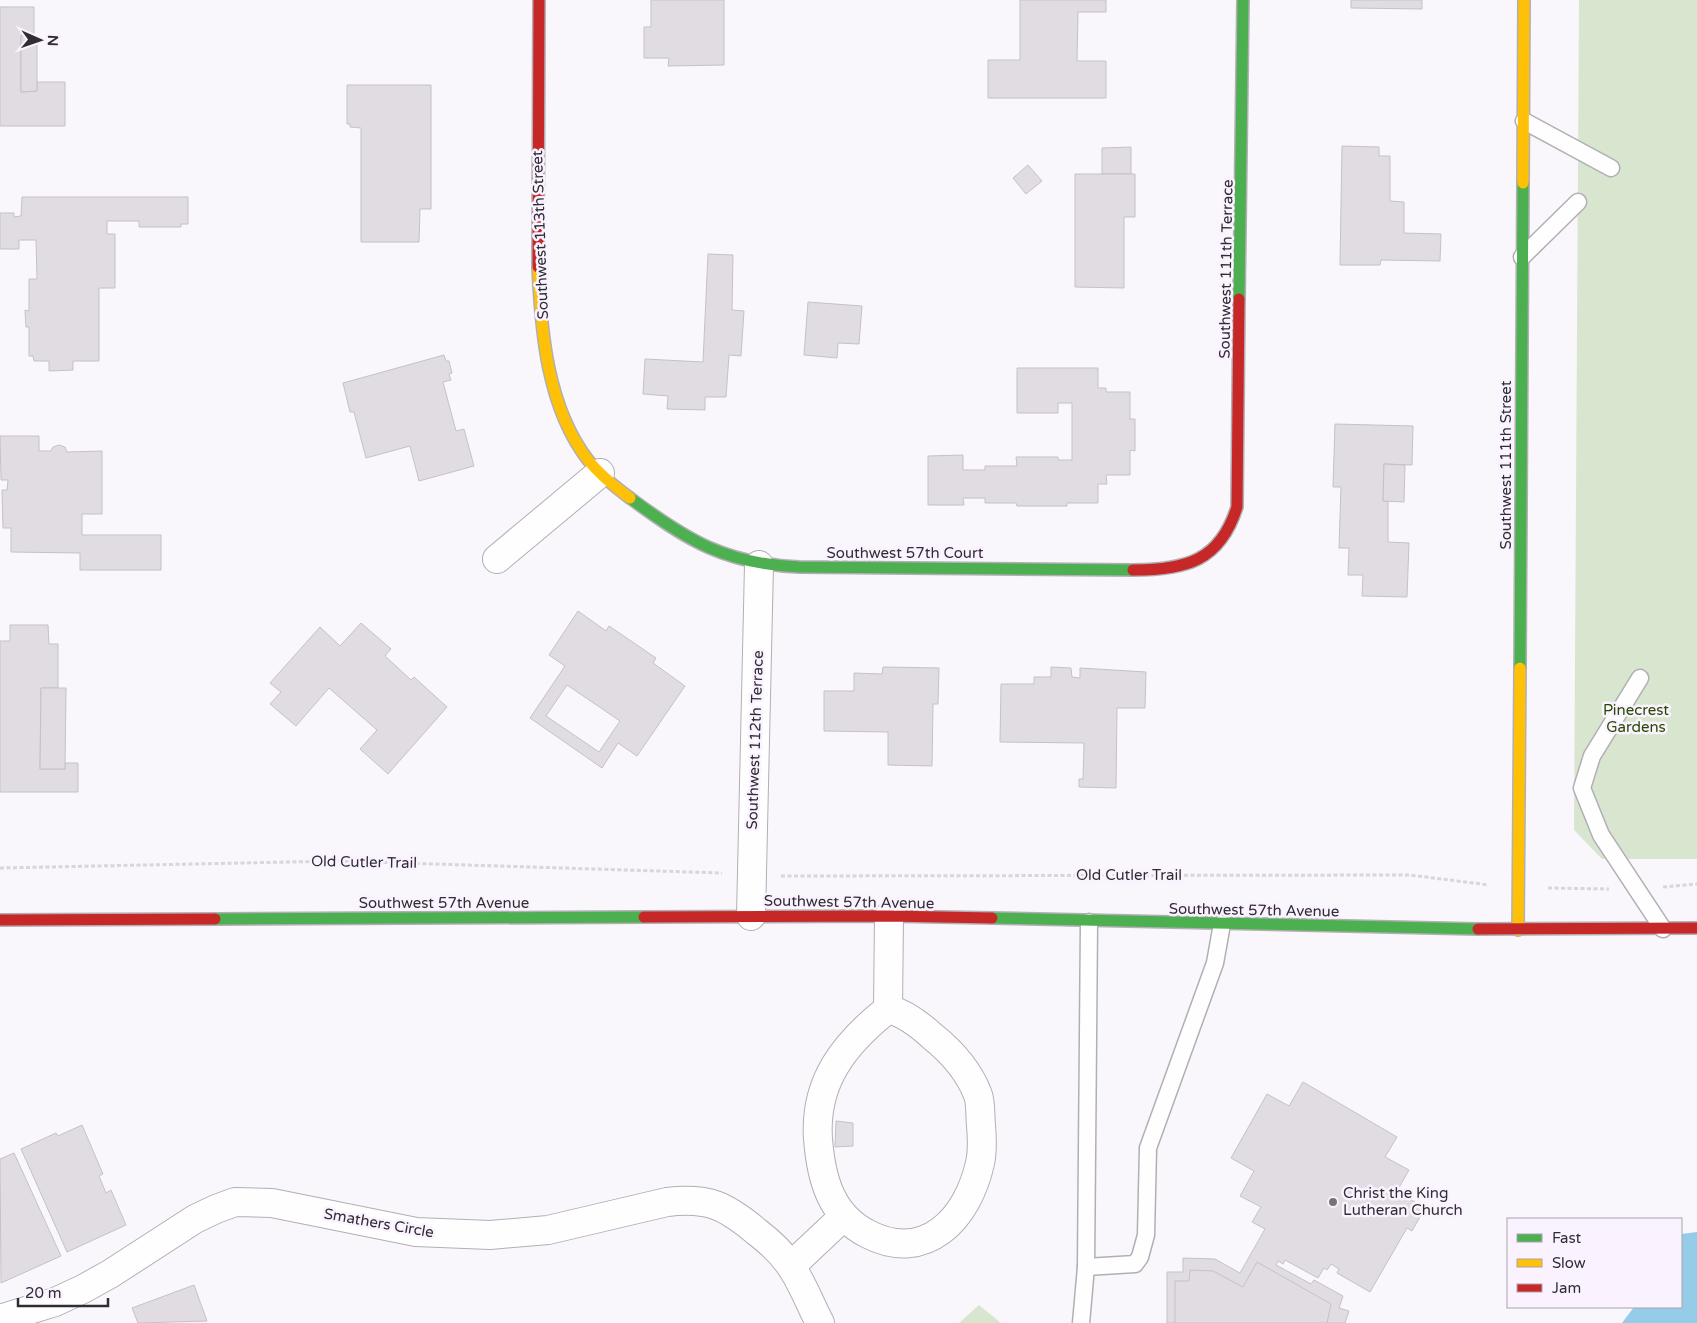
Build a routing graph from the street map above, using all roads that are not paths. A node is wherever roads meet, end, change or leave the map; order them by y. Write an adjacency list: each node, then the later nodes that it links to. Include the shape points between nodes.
1 (539, 0): 8 (main road, Southwest 113th Street, via 540,308 555,390 582,451)
2 (1243, 0): 9 (main road, Southwest 111th Terrace, via 1238,489 1233,523)
3 (1524, 0): 4 (main road, Southwest 111th Street)
4 (1524, 121): 5 (lane); 7 (main road, Southwest 111th Street)
5 (1611, 168)
6 (1578, 202): 7 (lane)
7 (1522, 257): 20 (main road, Southwest 111th Street)
8 (600, 473): 10 (street); 11 (main road, Southwest 57th Court, via 655,516 706,549 733,560)
9 (1225, 536): 11 (main road, Southwest 57th Court, via 1212,552 1199,560 1159,570)
10 (497, 559)
11 (759, 565): 13 (street, Southwest 112th Terrace)
12 (1640, 678): 19 (lane, via 1592,756 1582,788 1601,835)
13 (751, 916): 14 (main road, Southwest 57th Avenue); 15 (main road, Southwest 57th Avenue)
14 (889, 916): 16 (main road, Southwest 57th Avenue); 21 (street)
15 (0, 920)
16 (1089, 922): 17 (main road, Southwest 57th Avenue); 24 (lane)
17 (1222, 924): 20 (main road, Southwest 57th Avenue); 24 (lane, via 1215,963 1148,1148 1146,1235 1140,1257 1135,1264)
18 (1697, 928): 19 (main road, Southwest 57th Avenue)
19 (1663, 929): 20 (main road, Southwest 57th Avenue)
20 (1518, 930)
21 (888, 1009): 22 (street, via 852,1041 823,1089 817,1110 822,1172 830,1198); 22 (street, via 926,1030 952,1053 967,1074 979,1096 980,1161 957,1213 931,1238 909,1245 895,1245 864,1232)
22 (843, 1217): 23 (street)
23 (791, 1266): 25 (street, Smathers Circle, via 778,1249 732,1211 702,1200 667,1202 548,1230 490,1235 416,1232 282,1204 244,1202 225,1205 196,1219 110,1274 55,1302); 26 (street, Smathers Circle)
24 (1086, 1267): 27 (lane)
25 (0, 1318)
26 (820, 1323)
27 (1081, 1323)

